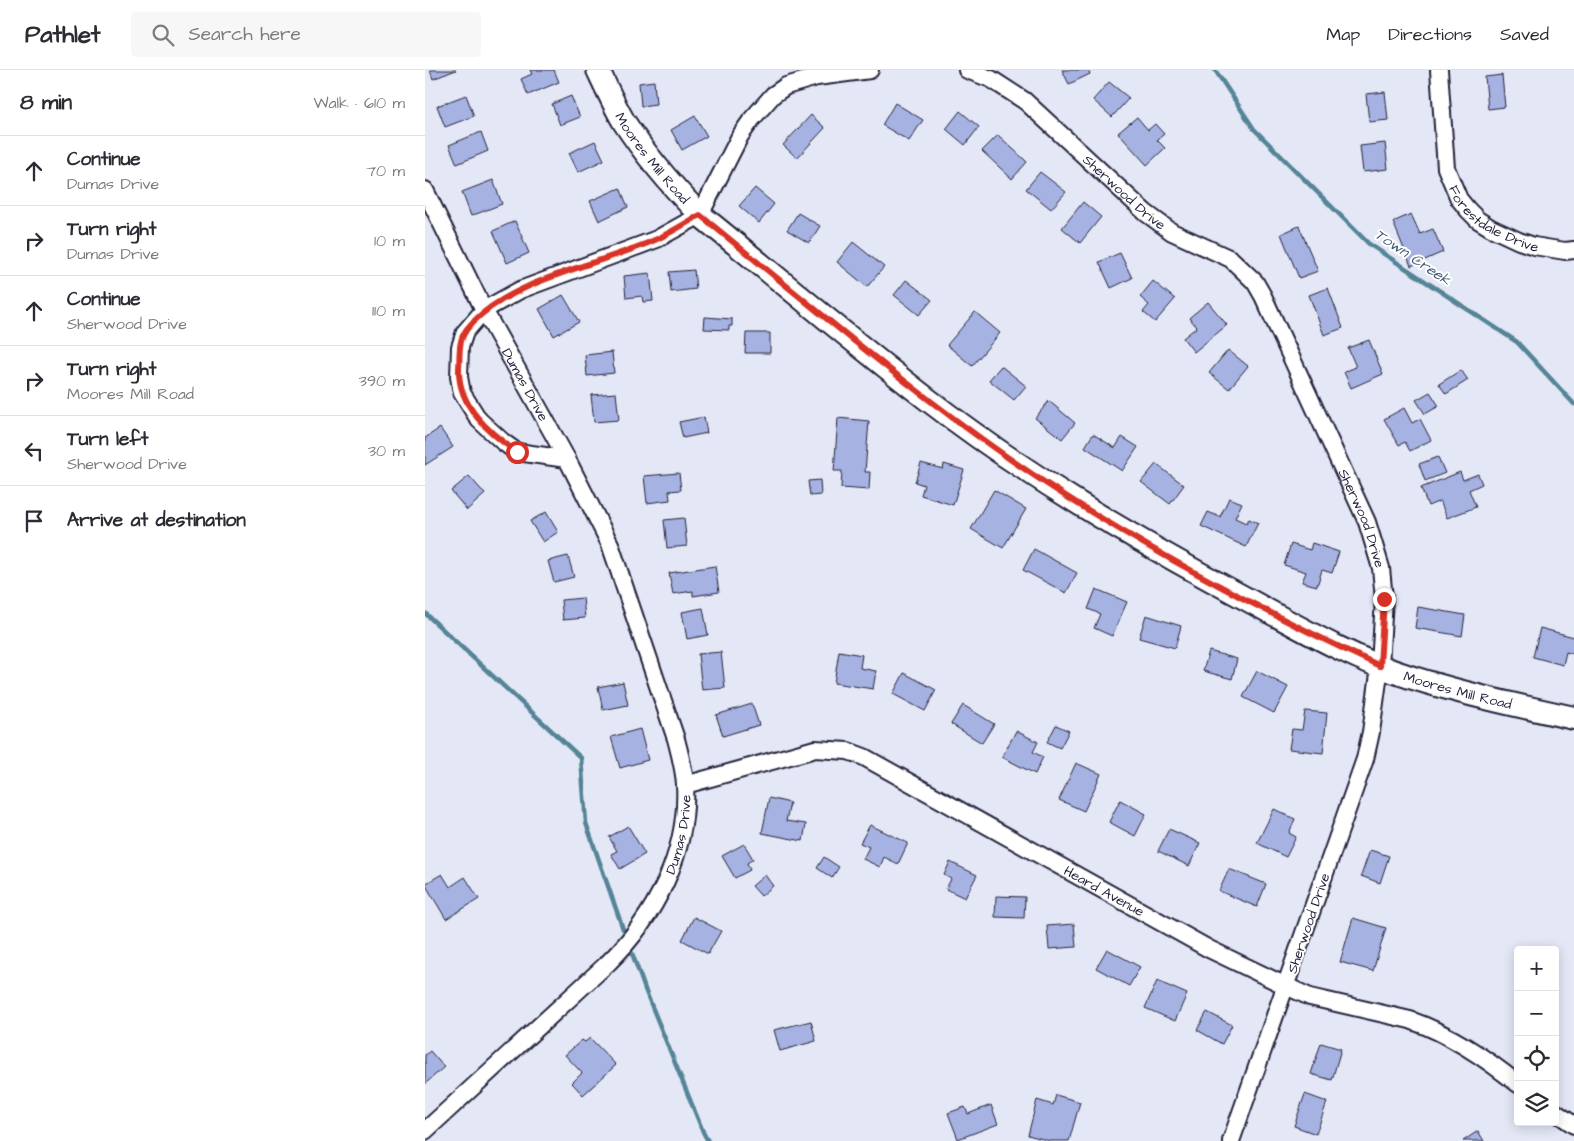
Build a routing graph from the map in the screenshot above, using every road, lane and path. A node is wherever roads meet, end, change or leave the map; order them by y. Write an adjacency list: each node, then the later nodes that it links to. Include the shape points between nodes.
1 (598, 70): 6 (street, Moores Mill Road, via 624,121 651,161)
2 (870, 70): 6 (street, via 817,77 786,86 773,96 740,136)
3 (967, 70): 10 (street, Sherwood Drive, via 991,79 1025,101 1146,213 1172,232 1231,259 1255,282 1367,522 1381,568 1384,599)
4 (1439, 70): 7 (street, Forestdale Drive, via 1446,168 1459,199 1478,220 1491,228 1534,246)
5 (425, 190): 8 (street, Dumas Drive)
6 (700, 215): 8 (street, via 657,239 520,290); 10 (street, Moores Mill Road, via 927,400 1016,463 1172,560 1309,633)
7 (1574, 250)
8 (485, 310): 9 (street, Dumas Drive); 9 (street, via 465,332 460,346 462,393 479,420 517,452)
9 (567, 459): 12 (street, Dumas Drive, via 622,574 676,739)
10 (1380, 666): 11 (street, Moores Mill Road, via 1489,699); 13 (street, Sherwood Drive, via 1365,759)
11 (1574, 718)
12 (685, 785): 13 (street, Heard Avenue, via 815,749 848,751 1209,949); 17 (street, Dumas Drive, via 681,839 671,871 649,915 611,960)
13 (1287, 986): 14 (street, Heard Avenue, via 1310,996 1425,1025 1455,1039); 18 (street, Sherwood Drive)
14 (1514, 1081)
15 (1559, 1115): 16 (street)
16 (1574, 1125)
17 (425, 1131)
18 (1231, 1141)

